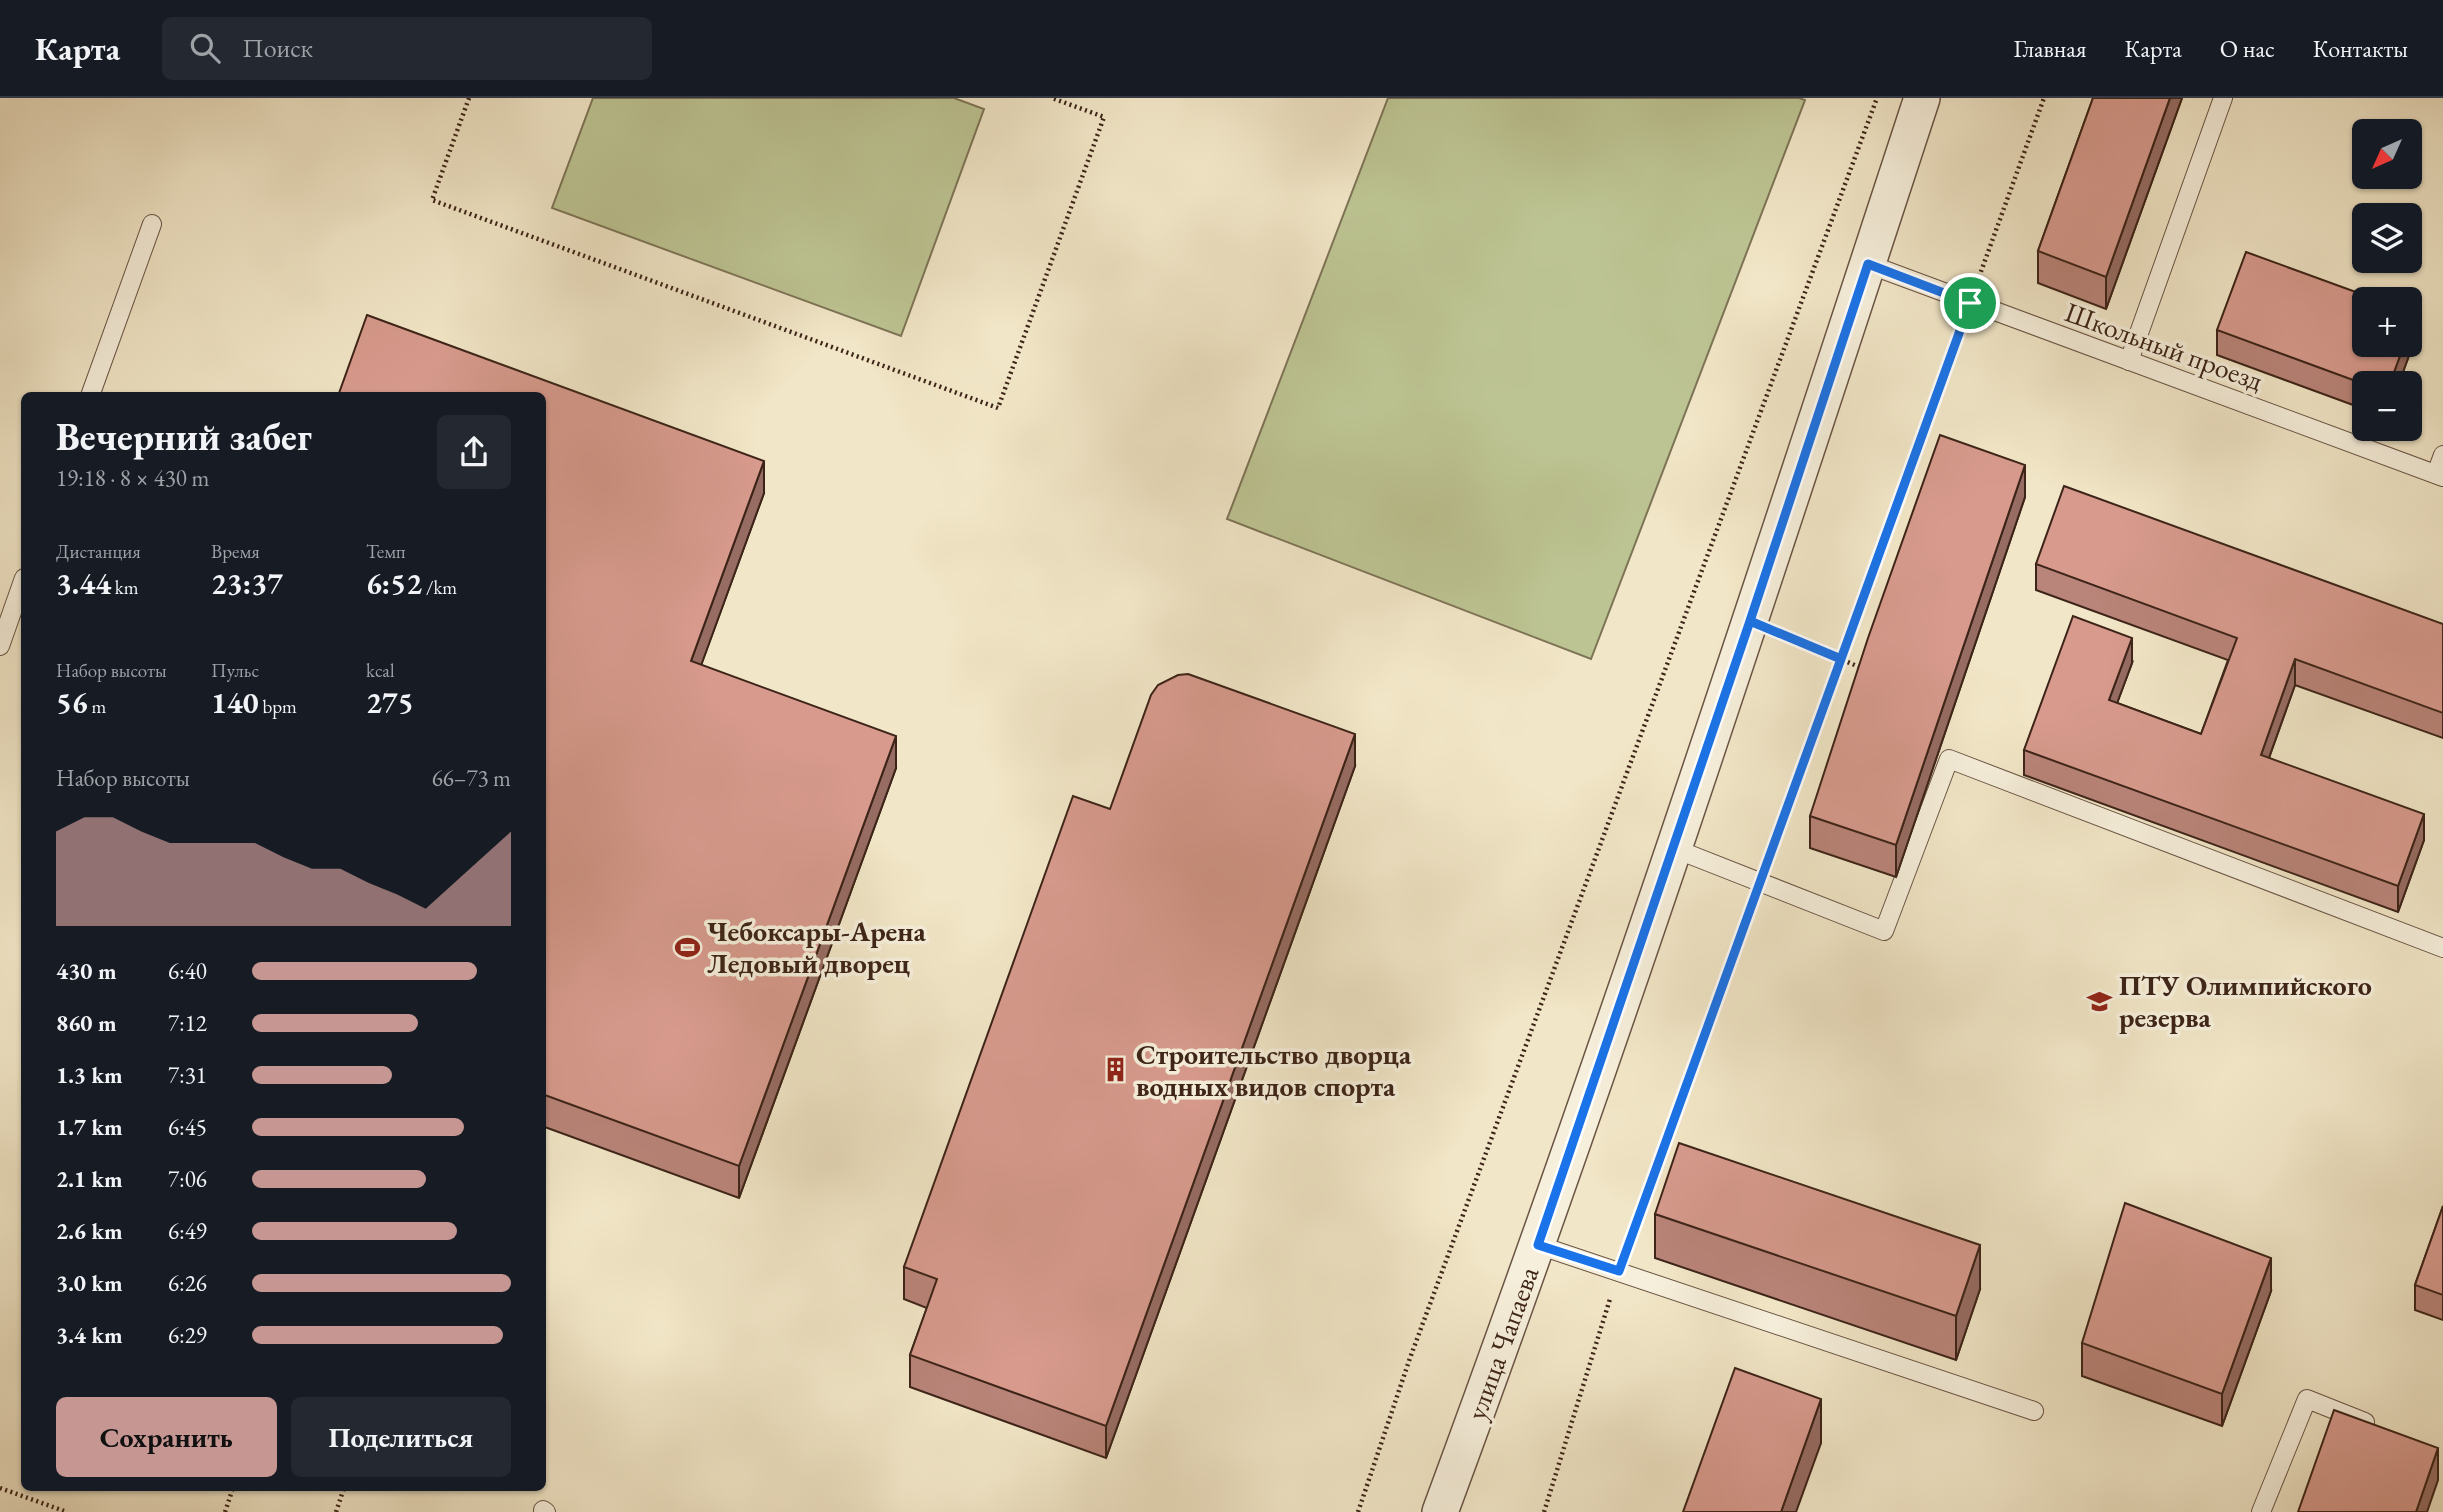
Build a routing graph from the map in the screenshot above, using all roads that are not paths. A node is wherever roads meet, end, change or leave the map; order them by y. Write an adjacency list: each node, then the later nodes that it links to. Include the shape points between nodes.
1 (1922, 98): 4 (street, улица Чапаева)
2 (2223, 98): 5 (lane)
3 (152, 225): 6 (lane)
4 (1868, 264): 5 (lane, Школьный проезд); 11 (street, улица Чапаева)
5 (2129, 361): 8 (lane, Школьный проезд)
6 (91, 392)
7 (2443, 455): 8 (lane)
8 (2439, 475)
9 (21, 586): 10 (lane)
10 (0, 646)
11 (1673, 849): 12 (lane, via 1884,931 1949,759); 13 (street, улица Чапаева)
12 (2443, 948)
13 (1538, 1245): 14 (lane); 16 (street, улица Чапаева)
14 (2034, 1411)
15 (2381, 1429): 17 (lane, via 2307,1399)
16 (1440, 1512)
17 (2261, 1512)

